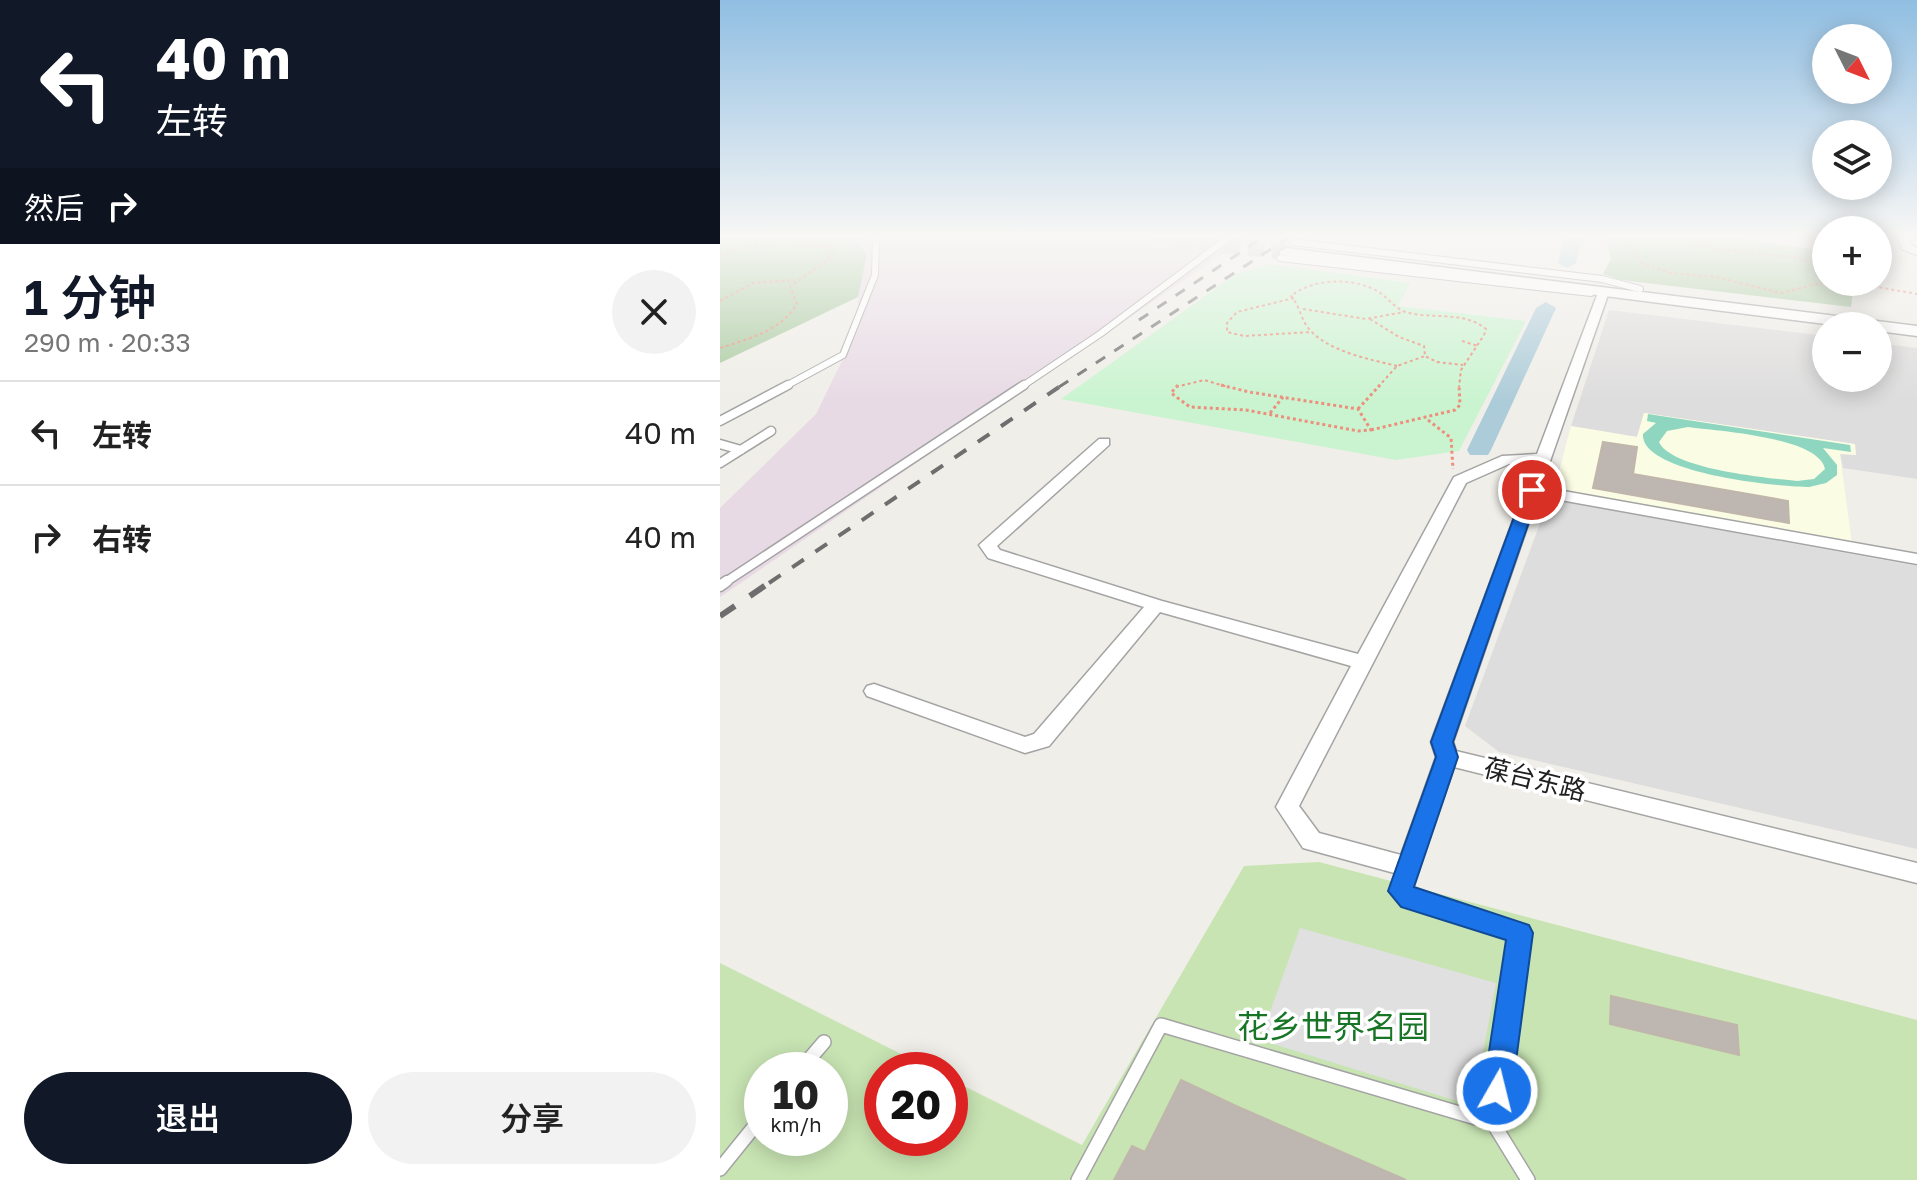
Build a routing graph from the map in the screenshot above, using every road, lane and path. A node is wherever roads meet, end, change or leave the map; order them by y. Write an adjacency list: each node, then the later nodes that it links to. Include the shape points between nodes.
1 (738, 291): 11 (path)
2 (792, 291): 20 (path, via 795,311 774,326)
3 (869, 291): 28 (lane, via 843,355)
4 (1157, 291): 39 (lane)
5 (1295, 291): 10 (path)
6 (1376, 291): 13 (path)
7 (1596, 291): 9 (street)
8 (1656, 291): 15 (street)
9 (1603, 292): 16 (street); 34 (street, 葆台东路)
10 (1294, 298): 12 (path); 17 (path, via 1237,312 1227,323 1227,332)
11 (720, 301)
12 (1303, 309): 14 (path); 17 (path)
13 (1404, 312): 14 (path); 19 (path, via 1482,324 1486,329)
14 (1370, 319): 21 (path, via 1424,346)
15 (1917, 325)
16 (1917, 331)
17 (1311, 332): 23 (path, via 1363,358)
18 (1462, 341): 19 (path)
19 (1478, 346): 22 (path)
20 (720, 348)
21 (1425, 356): 22 (path); 23 (path)
22 (1463, 365): 27 (path, via 1460,405)
23 (1397, 366): 25 (path)
24 (1283, 397): 25 (path); 26 (path); 26 (path, via 1204,380 1178,384 1171,393 1190,407)
25 (1358, 409): 29 (path)
26 (1269, 414): 29 (path)
27 (1427, 419): 29 (path); 36 (path, via 1451,438)
28 (720, 421)
29 (1371, 430)
30 (771, 431): 33 (lane)
31 (1104, 442): 40 (street, via 988,545 994,554)
32 (720, 444): 33 (lane)
33 (741, 450): 35 (lane)
34 (1543, 459): 37 (street, 葆台东路); 41 (street, via 1507,459 1460,480)
35 (720, 463)
36 (1453, 475)
37 (1532, 490): 38 (street); 43 (street, 葆台东路, via 1442,742)
38 (1917, 559)
39 (720, 586)
40 (1156, 605): 41 (street); 42 (street, via 1041,740 1025,745)
41 (1364, 663): 44 (street, via 1287,807 1311,841)
42 (874, 691)
43 (1447, 757): 44 (street); 45 (street, 葆台东路)
44 (1409, 867): 48 (lane, via 1400,891 1410,900 1520,933)
45 (1917, 873)
46 (824, 1042): 47 (lane)
47 (815, 1052)
48 (1493, 1123): 51 (lane, via 1161,1025); 52 (lane)
49 (744, 1139): 50 (lane)
50 (720, 1169)
51 (1078, 1180)
52 (1528, 1180)

